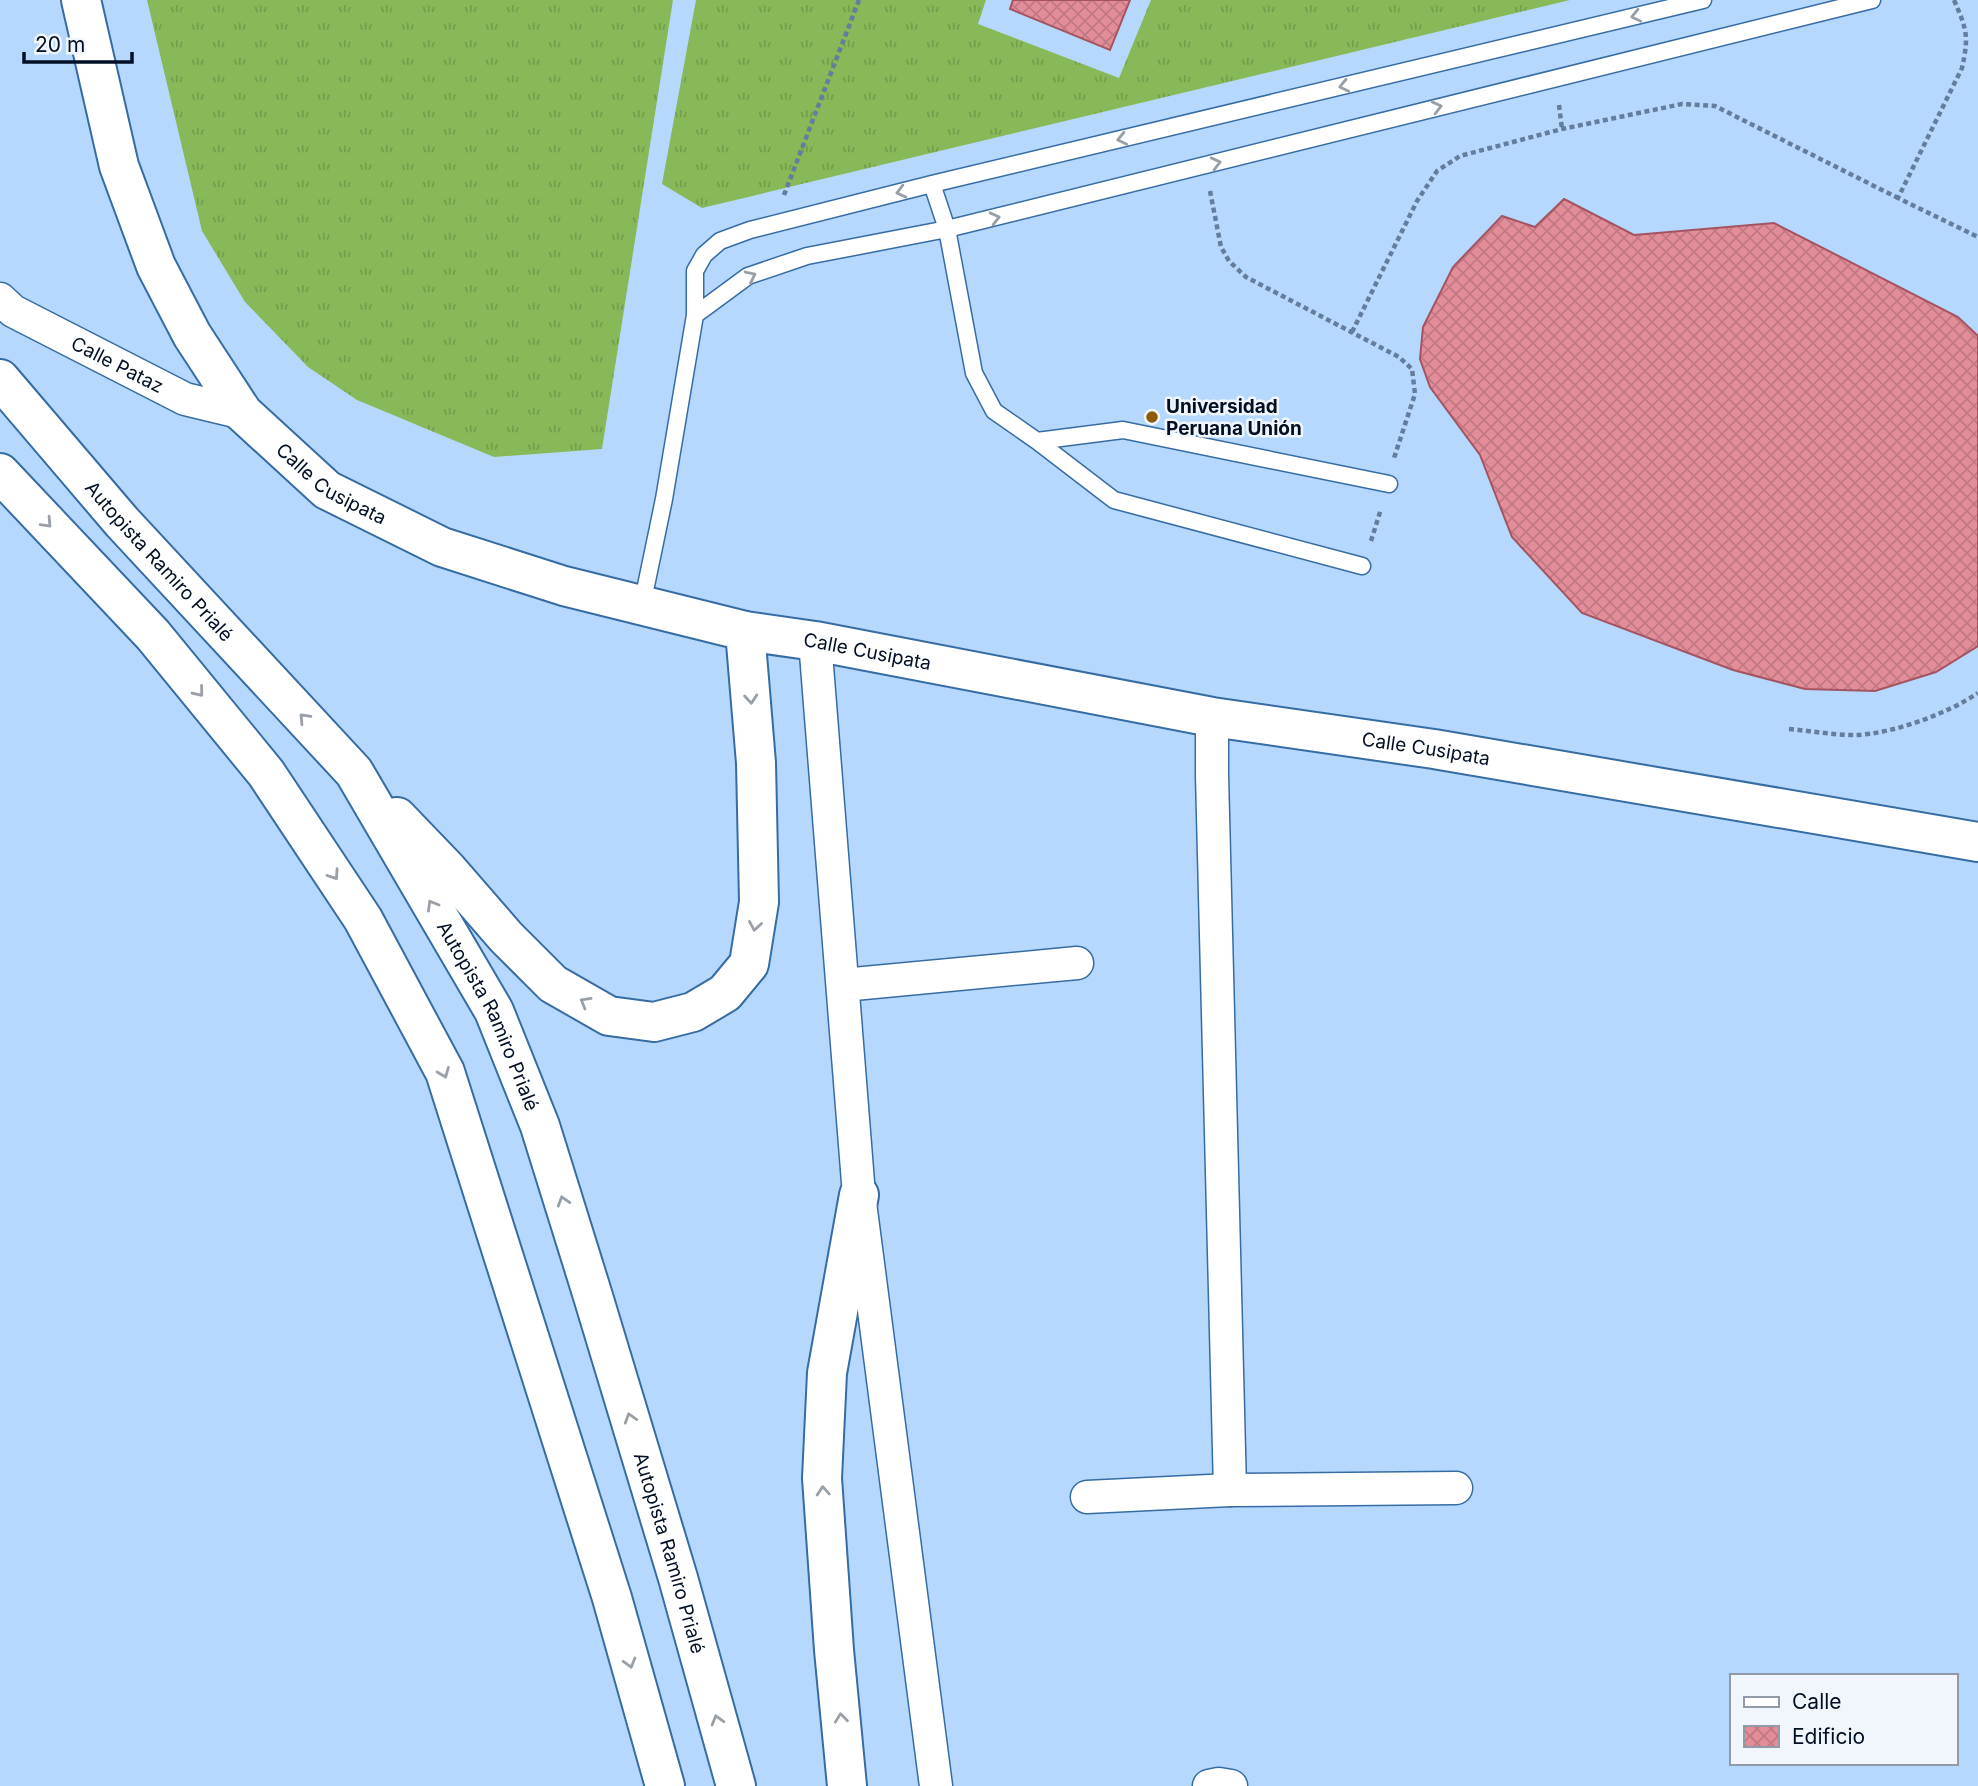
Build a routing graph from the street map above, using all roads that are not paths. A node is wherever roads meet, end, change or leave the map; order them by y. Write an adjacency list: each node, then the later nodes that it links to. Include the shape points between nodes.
1 (81, 0): 9 (main road, Calle Cusipata, via 119,166 156,266 192,335)
2 (1703, 0): 4 (lane, one-way to 4)
3 (1872, 0): 5 (lane, one-way to 3)
4 (932, 184): 5 (lane); 7 (lane, one-way to 7, via 720,241 695,271)
5 (947, 229): 7 (lane, one-way to 5, via 748,276 807,256); 10 (lane, via 974,373 994,411)
6 (0, 299): 9 (street, Calle Pataz, via 13,311 185,399)
7 (695, 315): 14 (lane)
8 (0, 379): 18 (main road, Autopista Ramiro Prialé, one-way to 8, via 122,522)
9 (243, 413): 14 (main road, Calle Cusipata, via 327,490 431,542 564,586)
10 (1037, 441): 12 (lane, via 1123,430); 13 (lane, via 1114,500)
11 (0, 473): 26 (main road, one-way to 26, via 153,635 265,773 363,919 445,1072 612,1598)
12 (1389, 484)
13 (1362, 566)
14 (642, 606): 15 (main road, Calle Cusipata)
15 (745, 631): 16 (main road, Calle Cusipata); 18 (main road, one-way to 18, via 757,762 759,902 749,964 725,993 693,1012 654,1022 609,1016 553,984)
16 (815, 641): 17 (main road, Calle Cusipata); 21 (street)
17 (1212, 717): 19 (main road, Calle Cusipata, via 1434,749); 24 (street)
18 (354, 772): 27 (main road, Autopista Ramiro Prialé, one-way to 18, via 678,1578 540,1126 494,1011)
19 (1978, 842)
20 (1077, 963): 21 (street)
21 (843, 985): 22 (street)
22 (859, 1195): 28 (main road, one-way to 22, via 822,1478 827,1373); 29 (street)
23 (1456, 1488): 24 (street)
24 (1230, 1490): 25 (street)
25 (1087, 1497)
26 (665, 1786)
27 (736, 1786)
28 (847, 1786)
29 (936, 1786)
30 (1209, 1786): 31 (street)
31 (1231, 1786)

